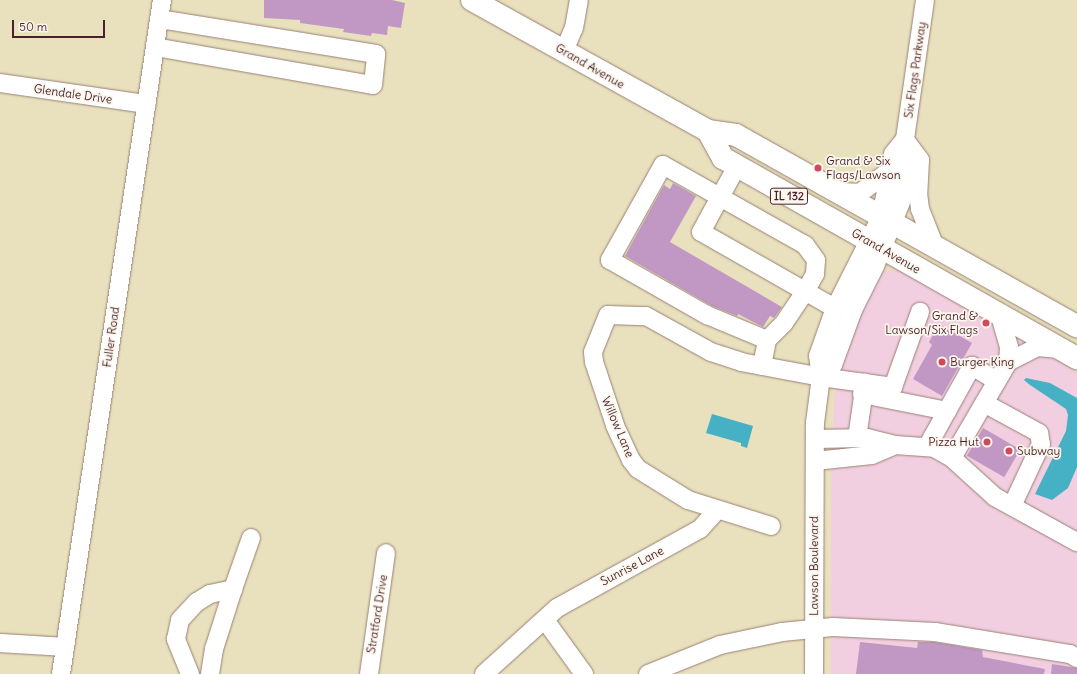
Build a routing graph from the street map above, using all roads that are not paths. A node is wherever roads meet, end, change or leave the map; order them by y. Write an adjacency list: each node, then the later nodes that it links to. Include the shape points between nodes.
1 (162, 0): 5 (street, Fuller Road)
2 (472, 0): 8 (main road, Grand Avenue / IL 132)
3 (579, 0): 8 (street, via 574,28)
4 (925, 0): 13 (street, Six Flags Parkway)
5 (159, 19): 6 (street); 7 (street, Fuller Road)
6 (252, 34): 9 (street); 9 (street, via 376,54 373,85)
7 (155, 47): 9 (street); 11 (street, Fuller Road)
8 (564, 51): 12 (main road, Grand Avenue / IL 132)
9 (248, 63)
10 (0, 83): 11 (street, Glendale Drive)
11 (146, 104): 51 (street, Fuller Road)
12 (708, 131): 14 (main road, Grand Avenue / IL 132, via 723,158); 16 (main road, Grand Avenue / IL 132, via 736,135)
13 (905, 139): 15 (street, Six Flags Parkway, via 894,154); 18 (street, Six Flags Parkway, via 907,160 901,202); 20 (street, via 920,160 920,209)
14 (737, 166): 17 (street); 19 (main road, Grand Avenue / IL 132)
15 (890, 170): 16 (street, via 860,193); 18 (street, Six Flags Parkway)
16 (837, 192): 18 (main road, Grand Avenue / IL 132)
17 (719, 198): 21 (street, via 805,245 816,260 815,274); 21 (street, via 700,232); 26 (street, via 663,165 610,260 708,315)
18 (887, 220): 19 (street, Lawson Boulevard); 20 (main road, Grand Avenue / IL 132)
19 (875, 245): 22 (street, Lawson Boulevard); 24 (main road, Grand Avenue / IL 132); 30 (street, Lawson Boulevard, via 833,365)
20 (934, 247): 25 (main road, Grand Avenue / IL 132)
21 (805, 292): 22 (street); 26 (street, via 784,323)
22 (835, 308): 30 (street, Lawson Boulevard, via 818,356)
23 (920, 312): 32 (street, via 893,387)
24 (1000, 316): 27 (main road, Grand Avenue / IL 132); 28 (street, via 1009,347)
25 (1077, 326)
26 (767, 340): 29 (street)
27 (1068, 354): 28 (street, via 1037,347)
28 (1008, 362): 31 (street)
29 (762, 366): 30 (street); 42 (street, Willow Lane, via 712,352 646,316 608,315 593,352 615,425 631,460 638,469 674,494)
30 (821, 377): 32 (street); 36 (street, Lawson Boulevard)
31 (997, 381): 33 (street); 34 (street, via 972,366)
32 (863, 394): 34 (street); 35 (street)
33 (984, 404): 39 (street); 41 (street, via 1039,433 1041,444)
34 (947, 411): 38 (street)
35 (857, 438): 36 (street); 37 (street)
36 (815, 439): 40 (street, Lawson Boulevard)
37 (895, 444): 38 (street); 40 (street, via 872,455)
38 (927, 447): 39 (street)
39 (952, 458): 41 (street, via 995,497)
40 (815, 461): 49 (street, Lawson Boulevard)
41 (1012, 506): 45 (street)
42 (717, 510): 43 (street, Willow Lane); 48 (street, Sunrise Lane, via 700,529 569,599)
43 (770, 526)
44 (251, 538): 47 (street)
45 (1077, 542)
46 (386, 553): 56 (street, Stratford Drive)
47 (233, 589): 54 (street, via 210,594 197,602 180,620 176,639); 55 (street, via 214,649)
48 (544, 620): 57 (street, Sunrise Lane); 58 (street)
49 (814, 630): 52 (street, via 834,627 935,632 1070,654); 59 (street, Lawson Boulevard, via 782,632 720,645); 60 (street)
50 (0, 642): 51 (street)
51 (65, 647): 53 (street, Fuller Road)
52 (1077, 658)
53 (61, 674)
54 (190, 674)
55 (210, 674)
56 (369, 674)
57 (484, 674)
58 (584, 674)
59 (648, 674)
60 (814, 674)

